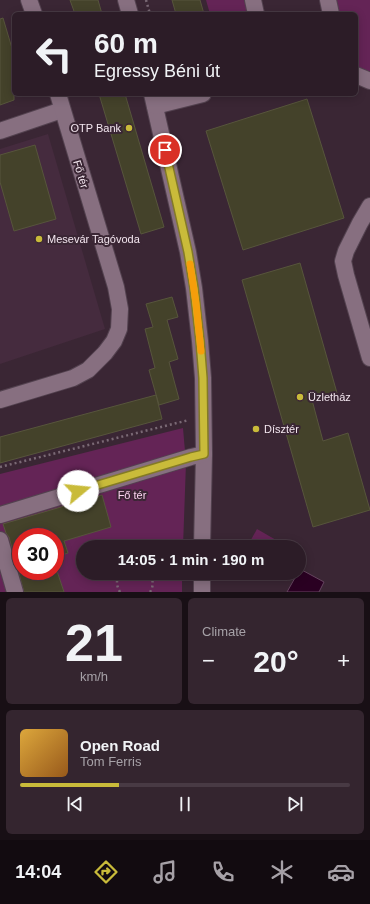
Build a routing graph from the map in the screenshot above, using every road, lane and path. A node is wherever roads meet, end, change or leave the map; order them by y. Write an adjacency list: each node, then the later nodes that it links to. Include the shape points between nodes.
1 (29, 0): 6 (street)
2 (126, 0): 7 (street)
3 (146, 0): 8 (path)
4 (252, 0): 9 (street)
5 (328, 0): 10 (street)
6 (33, 12)
7 (129, 12)
8 (149, 12)
9 (255, 12)
10 (331, 12)
11 (358, 76): 12 (street)
12 (370, 81)
13 (58, 96): 16 (street, Fő tér)
14 (187, 96): 15 (street)
15 (154, 100): 22 (street, via 194,288 203,378)
16 (62, 110): 17 (street); 20 (street, Fő tér, via 116,287 120,309 119,329 106,353 88,370 73,378)
17 (0, 131)
18 (370, 206): 19 (street, via 343,261)
19 (370, 358)
20 (0, 400)
21 (189, 420): 23 (path)
22 (204, 454): 24 (street); 26 (street)
23 (0, 466)
24 (0, 515)
25 (0, 540): 30 (street)
26 (202, 540)
27 (118, 580): 31 (path, via 117,588)
28 (153, 580): 32 (path)
29 (202, 580): 33 (street)
30 (14, 592)
31 (120, 592)
32 (150, 592)
33 (202, 592)

